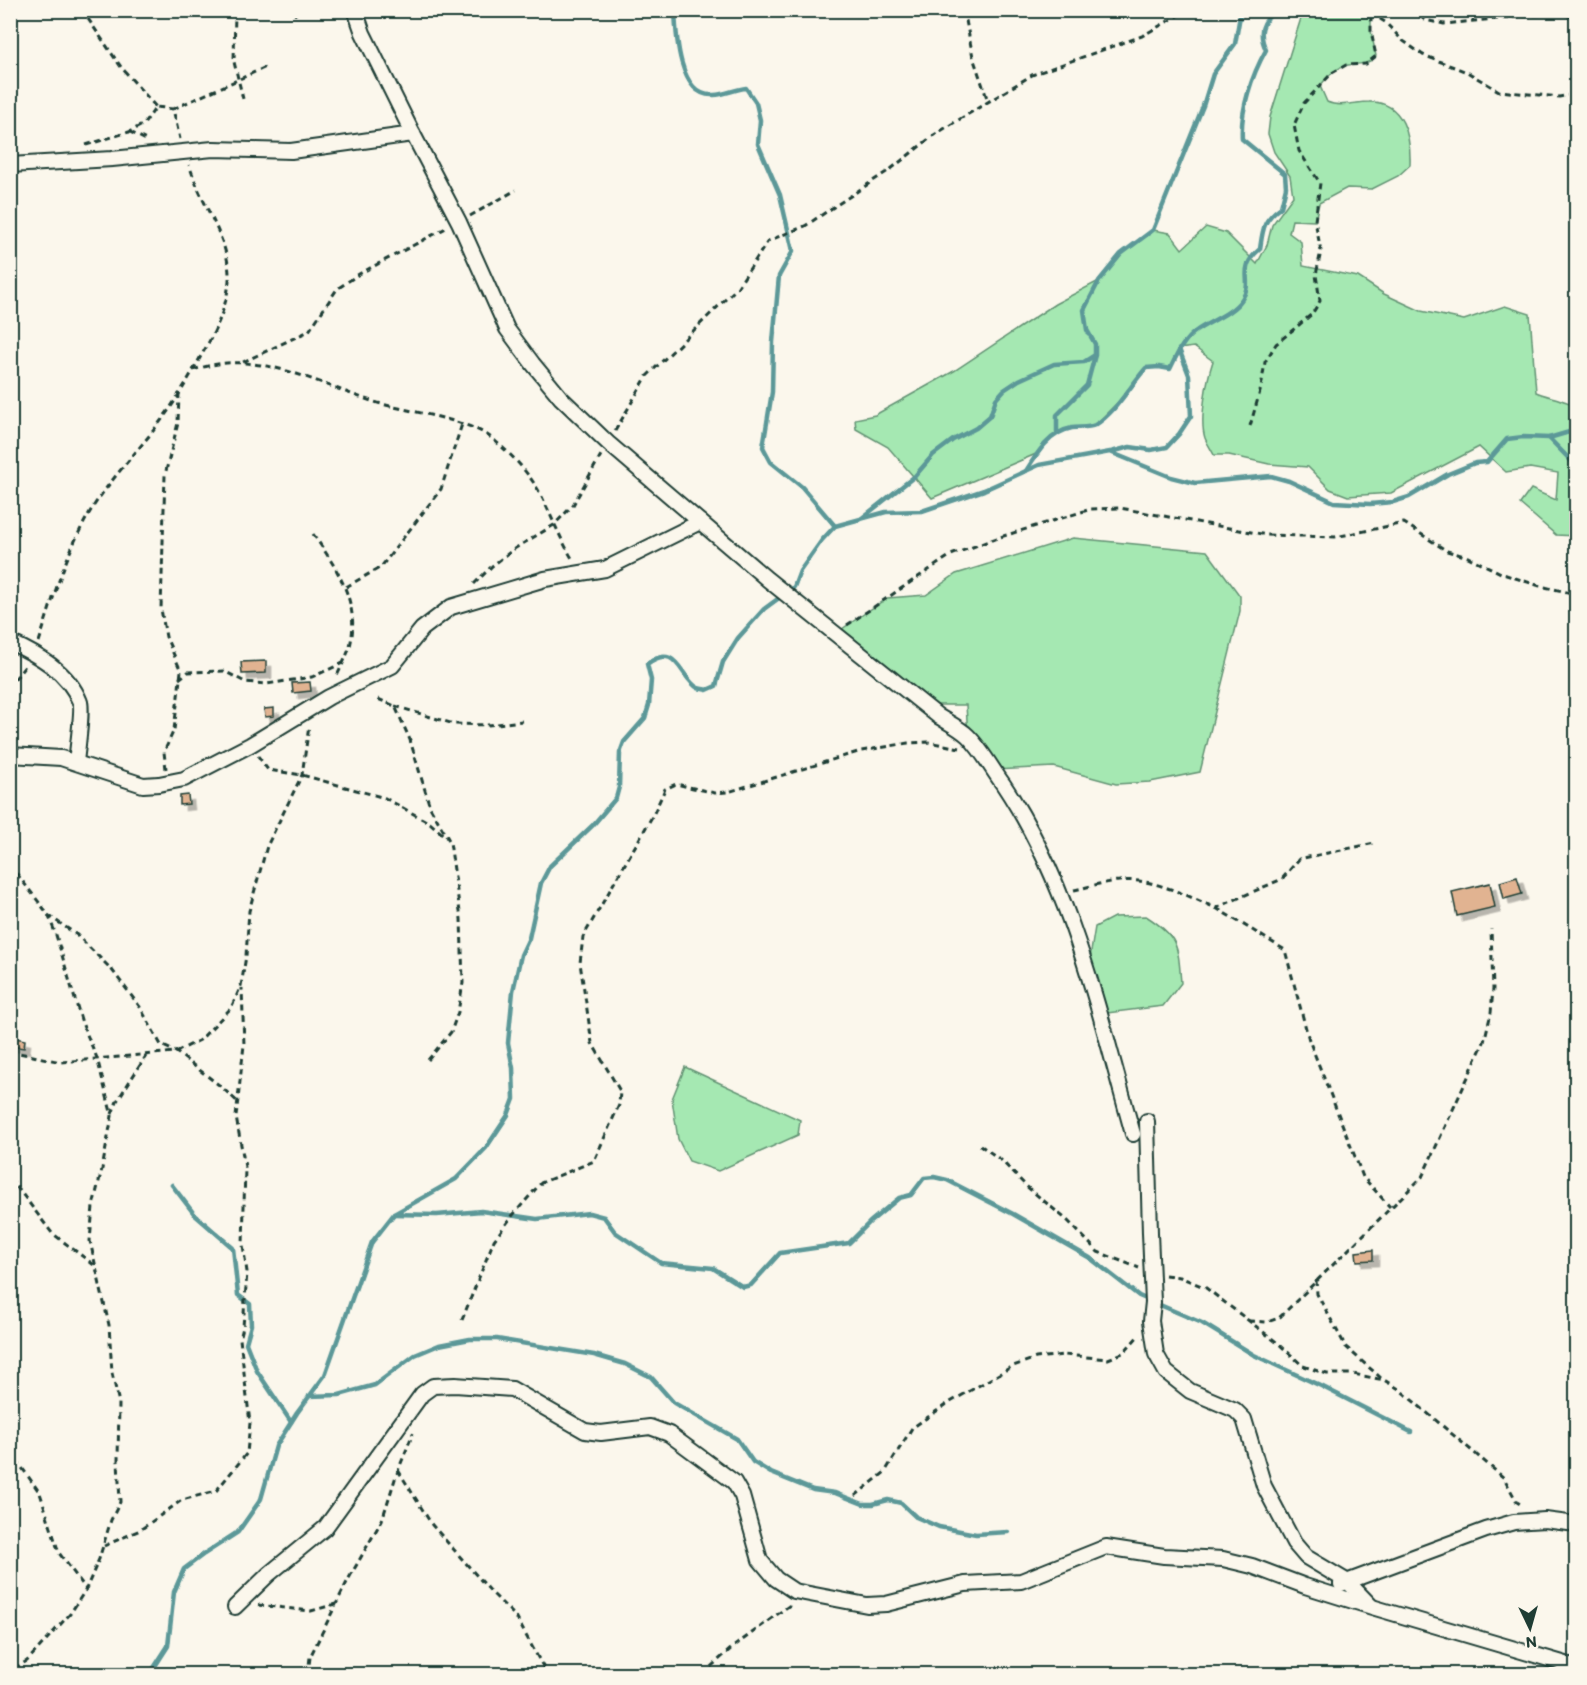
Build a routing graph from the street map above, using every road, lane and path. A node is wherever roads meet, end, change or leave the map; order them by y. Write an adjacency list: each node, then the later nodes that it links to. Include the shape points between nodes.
1 (82, 10): 16 (path, via 121,67)
2 (235, 10): 12 (path, via 234,62)
3 (300, 10): 9 (path)
4 (355, 10): 18 (street)
5 (964, 10): 14 (path, via 973,57)
6 (1188, 10): 14 (path, via 1142,36 1032,75)
7 (1412, 10): 10 (path, via 1425,20 1444,24 1557,13)
8 (1371, 12): 13 (path, via 1423,55 1467,72 1499,91 1558,97); 28 (path, via 1376,56 1366,64 1346,65 1332,73 1304,103 1294,125 1299,151 1320,183 1315,221 1321,251 1316,275 1320,301 1312,314 1276,345 1265,362)
9 (294, 15)
10 (1576, 21)
11 (266, 66): 12 (path)
12 (238, 79): 15 (path); 17 (path)
13 (1576, 94)
14 (988, 101): 29 (path, via 805,226 768,241 737,288 647,376)
15 (244, 103)
16 (156, 106): 17 (path); 19 (path, via 144,124 129,132)
17 (173, 109): 20 (path)
18 (412, 134): 20 (street, via 291,151); 23 (street)
19 (79, 147)
20 (184, 152): 21 (street); 25 (path, via 220,233 229,278 222,314)
21 (10, 165)
22 (516, 190): 23 (path)
23 (459, 222): 24 (path, via 352,279 337,289 309,331); 29 (street, via 507,329 561,398)
24 (241, 363): 25 (path, via 220,362); 27 (path, via 299,374 376,402)
25 (194, 370): 26 (path)
26 (179, 393): 39 (path, via 92,508 62,567); 41 (path, via 178,423 165,475 161,609 166,637 181,671)
27 (462, 424): 31 (path, via 489,436 517,462 542,497); 34 (path, via 441,489 381,567)
28 (1250, 426)
29 (608, 443): 30 (street); 31 (path, via 573,505)
30 (700, 522): 33 (street, via 605,569); 37 (street)
31 (554, 525): 33 (path); 36 (path, via 492,566)
32 (313, 534): 34 (path)
33 (580, 573): 36 (street, via 534,582)
34 (346, 587): 40 (path, via 353,620)
35 (1576, 594): 37 (path, via 1503,574 1447,551 1404,523 1335,537 1267,535 1120,508 1091,509 951,555)
36 (451, 607): 43 (street, via 422,628 392,666)
37 (835, 633): 49 (street, via 968,736)
38 (10, 642): 39 (street)
39 (36, 654): 42 (path); 51 (street, via 65,679 81,704)
40 (343, 663): 41 (path, via 312,677 267,684 245,682 224,671 188,672); 43 (path)
41 (178, 681): 53 (path, via 174,730 164,752)
42 (10, 689)
43 (329, 697): 48 (street)
44 (378, 699): 45 (path)
45 (395, 706): 47 (path, via 454,724); 54 (path, via 430,807)
46 (314, 720): 52 (path, via 308,727)
47 (522, 721)
48 (250, 745): 52 (path, via 268,770); 53 (street, via 184,779)
49 (979, 751): 57 (street, via 1024,816); 77 (path, via 928,742 908,743 861,751 728,792 676,784 665,789 583,937 580,963 592,1043 620,1091 619,1105 594,1161 541,1183 494,1240)
50 (10, 755): 51 (street)
51 (76, 762): 53 (street, via 142,785)
52 (302, 775): 54 (path, via 386,798 430,823); 61 (path, via 267,846 249,911)
53 (167, 782)
54 (450, 842): 66 (path, via 463,983 451,1032)
55 (1375, 843): 58 (path, via 1299,859 1282,879)
56 (10, 865): 59 (path)
57 (1060, 893): 58 (path, via 1119,880 1138,881); 70 (street)
58 (1216, 908): 73 (path, via 1285,950 1309,1040 1363,1177)
59 (48, 914): 63 (path, via 112,970 161,1044); 65 (path)
60 (1491, 929): 73 (path, via 1493,989 1484,1042 1422,1177)
61 (242, 986): 63 (path, via 231,1008 201,1040); 67 (path, via 244,1045)
62 (10, 1051): 65 (path, via 61,1062)
63 (176, 1052): 64 (path); 67 (path)
64 (146, 1056): 65 (path); 68 (path, via 117,1101)
65 (97, 1058): 68 (path)
66 (428, 1059)
67 (238, 1103): 87 (path, via 236,1117 245,1167 243,1245 247,1272 240,1339 250,1423 248,1453 216,1491 183,1500 140,1530)
68 (112, 1116): 74 (path, via 93,1206 90,1241)
69 (1147, 1121): 75 (street)
70 (1133, 1134)
71 (980, 1145): 75 (path, via 1098,1252)
72 (10, 1178): 74 (path, via 52,1233)
73 (1390, 1208): 76 (path)
74 (95, 1266): 87 (path, via 109,1325 112,1373 119,1403 120,1502)
75 (1152, 1273): 78 (street); 79 (path, via 1206,1288)
76 (1316, 1280): 79 (path, via 1279,1318); 80 (path, via 1317,1294 1346,1347)
77 (462, 1320)
78 (1151, 1321): 84 (path, via 1123,1353 1108,1359 1064,1355 1036,1358 1013,1366 947,1404 912,1428 885,1472); 88 (street, via 1156,1354 1166,1372 1190,1391 1235,1410 1244,1419 1264,1486 1293,1544 1306,1557)
79 (1248, 1321): 80 (path, via 1303,1366 1327,1374)
80 (1384, 1380): 85 (path, via 1464,1443 1504,1478 1517,1502)
81 (415, 1428): 83 (path)
82 (10, 1451): 89 (path, via 40,1493 59,1553)
83 (398, 1470): 92 (path, via 382,1520); 98 (path, via 432,1525 516,1617)
84 (855, 1496)
85 (1545, 1520): 86 (street); 88 (street, via 1514,1522 1485,1530)
86 (1576, 1524)
87 (104, 1546): 89 (path)
88 (1348, 1582): 90 (street); 94 (street)
89 (86, 1588): 96 (path, via 49,1639 27,1661)
90 (1311, 1588): 91 (street, via 1223,1558 1164,1556 1106,1547 1021,1581 965,1584 886,1604 867,1605); 94 (street)
91 (805, 1593): 93 (street, via 776,1579 760,1560 742,1496 734,1482 669,1434 650,1428 585,1431 512,1389 455,1385 433,1386 422,1394 325,1527); 99 (path)
92 (336, 1604): 93 (path, via 311,1611 252,1604); 97 (path, via 310,1657)
93 (235, 1607)
94 (1372, 1607): 95 (street)
95 (1576, 1667)
96 (10, 1671)
97 (308, 1674)
98 (547, 1674)
99 (703, 1674)

